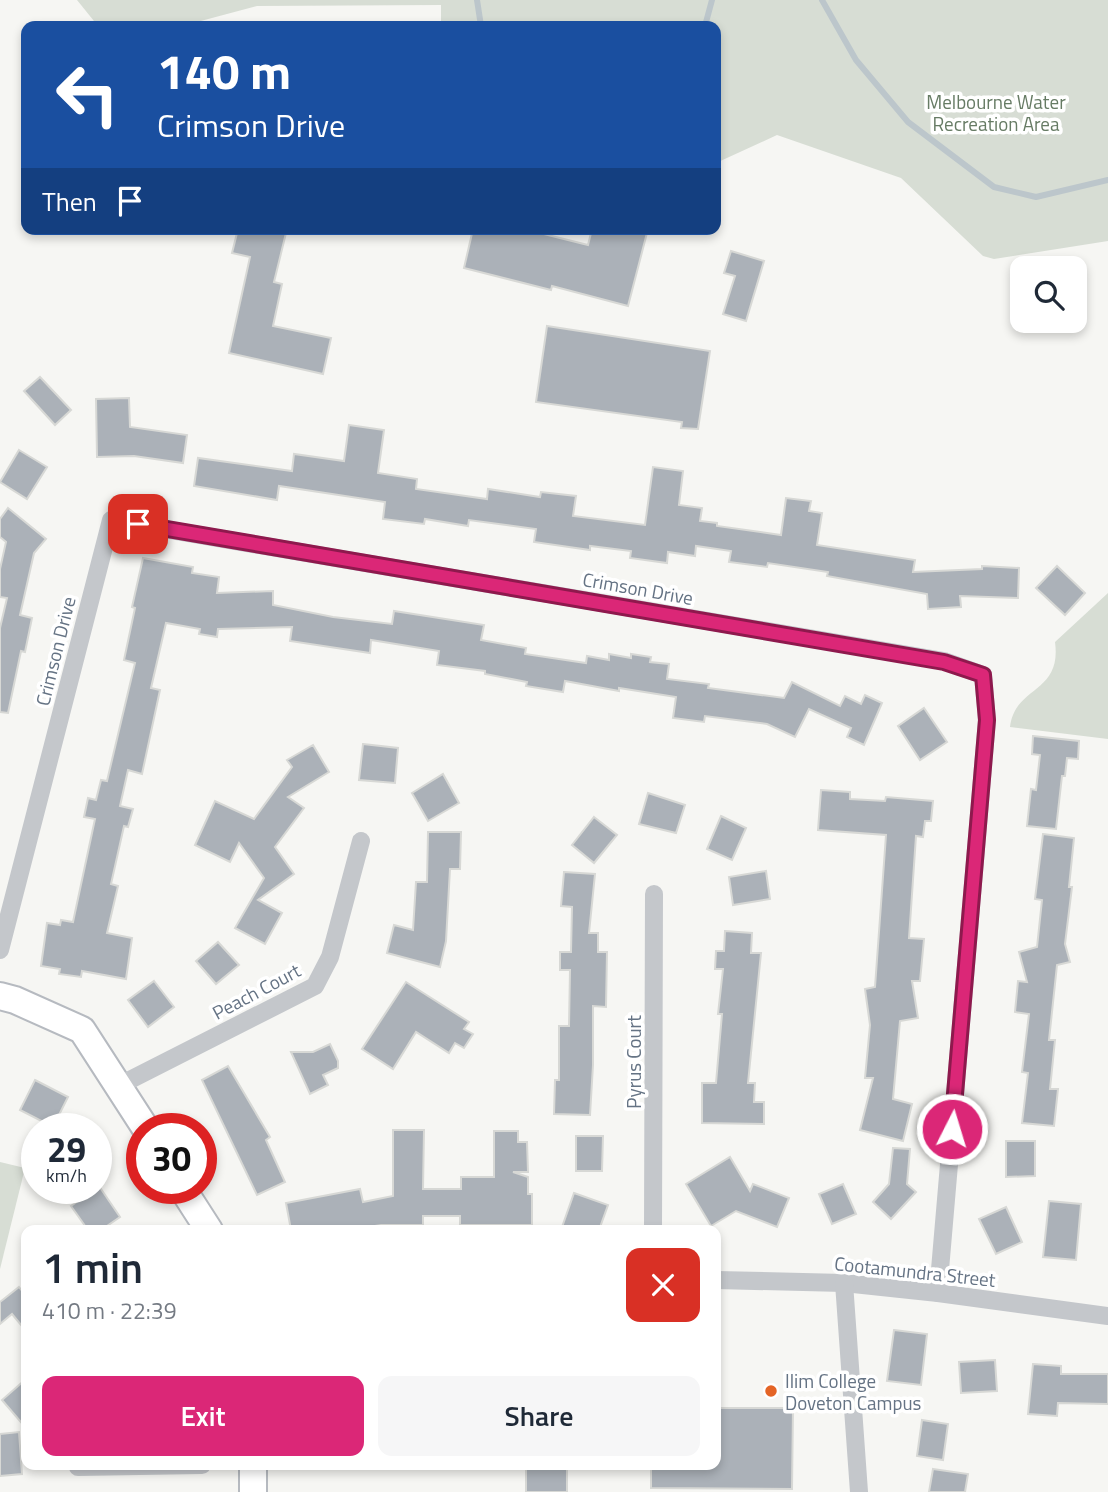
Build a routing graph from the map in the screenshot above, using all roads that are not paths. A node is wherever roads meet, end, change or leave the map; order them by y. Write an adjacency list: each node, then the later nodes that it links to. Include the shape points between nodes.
1 (361, 841): 5 (street, Peach Court, via 330,957 314,986)
2 (654, 894): 9 (street, Pyrus Court)
3 (0, 950): 12 (street, Crimson Drive, via 111,520 930,659 983,675 987,720)
4 (0, 996): 5 (street, via 82,1030)
5 (120, 1085): 6 (street)
6 (137, 1113)
7 (192, 1204): 8 (street)
8 (206, 1225)
9 (653, 1225)
10 (721, 1280): 11 (street, Cootamundra Street)
11 (844, 1283): 12 (street, Cootamundra Street); 16 (street)
12 (938, 1293): 13 (street, Cootamundra Street)
13 (1108, 1316)
14 (253, 1470): 15 (street)
15 (253, 1492)
16 (859, 1492)

